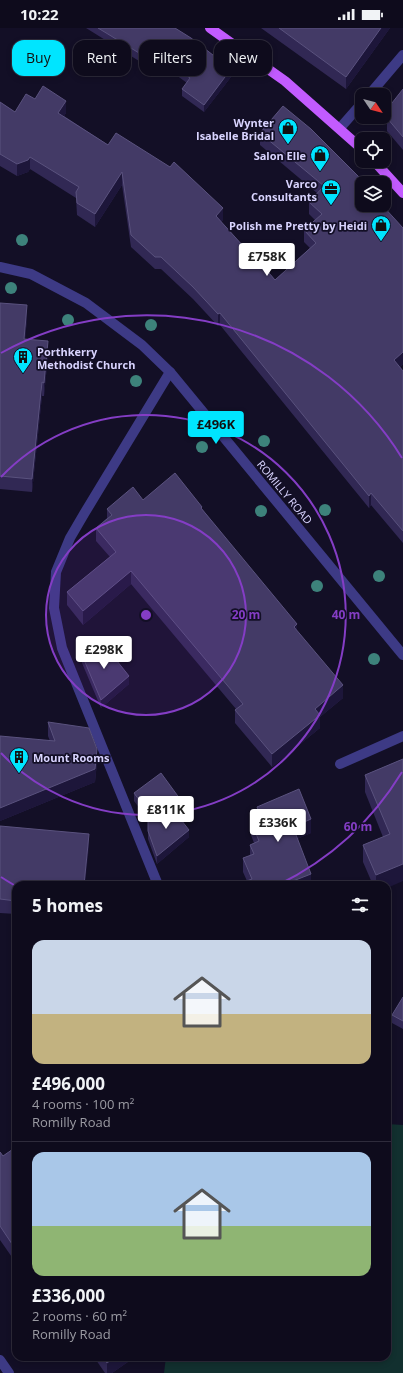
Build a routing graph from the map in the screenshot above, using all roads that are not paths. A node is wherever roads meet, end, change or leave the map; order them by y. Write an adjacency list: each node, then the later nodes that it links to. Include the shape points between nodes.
1 (210, 28): 5 (main road, via 285,81)
2 (403, 55): 3 (street)
3 (375, 88)
4 (355, 111): 5 (street)
5 (340, 128): 6 (main road)
6 (355, 142)
7 (380, 168): 8 (main road)
8 (403, 193)
9 (0, 267): 10 (street, ROMILLY ROAD, via 31,274 86,303 142,345)
10 (170, 372): 11 (street, ROMILLY ROAD); 14 (street, via 70,538 56,572 54,608 62,648)
11 (403, 655)
12 (403, 736): 13 (street)
13 (340, 764)
14 (156, 881)
15 (0, 1360): 16 (street)
16 (9, 1373)

